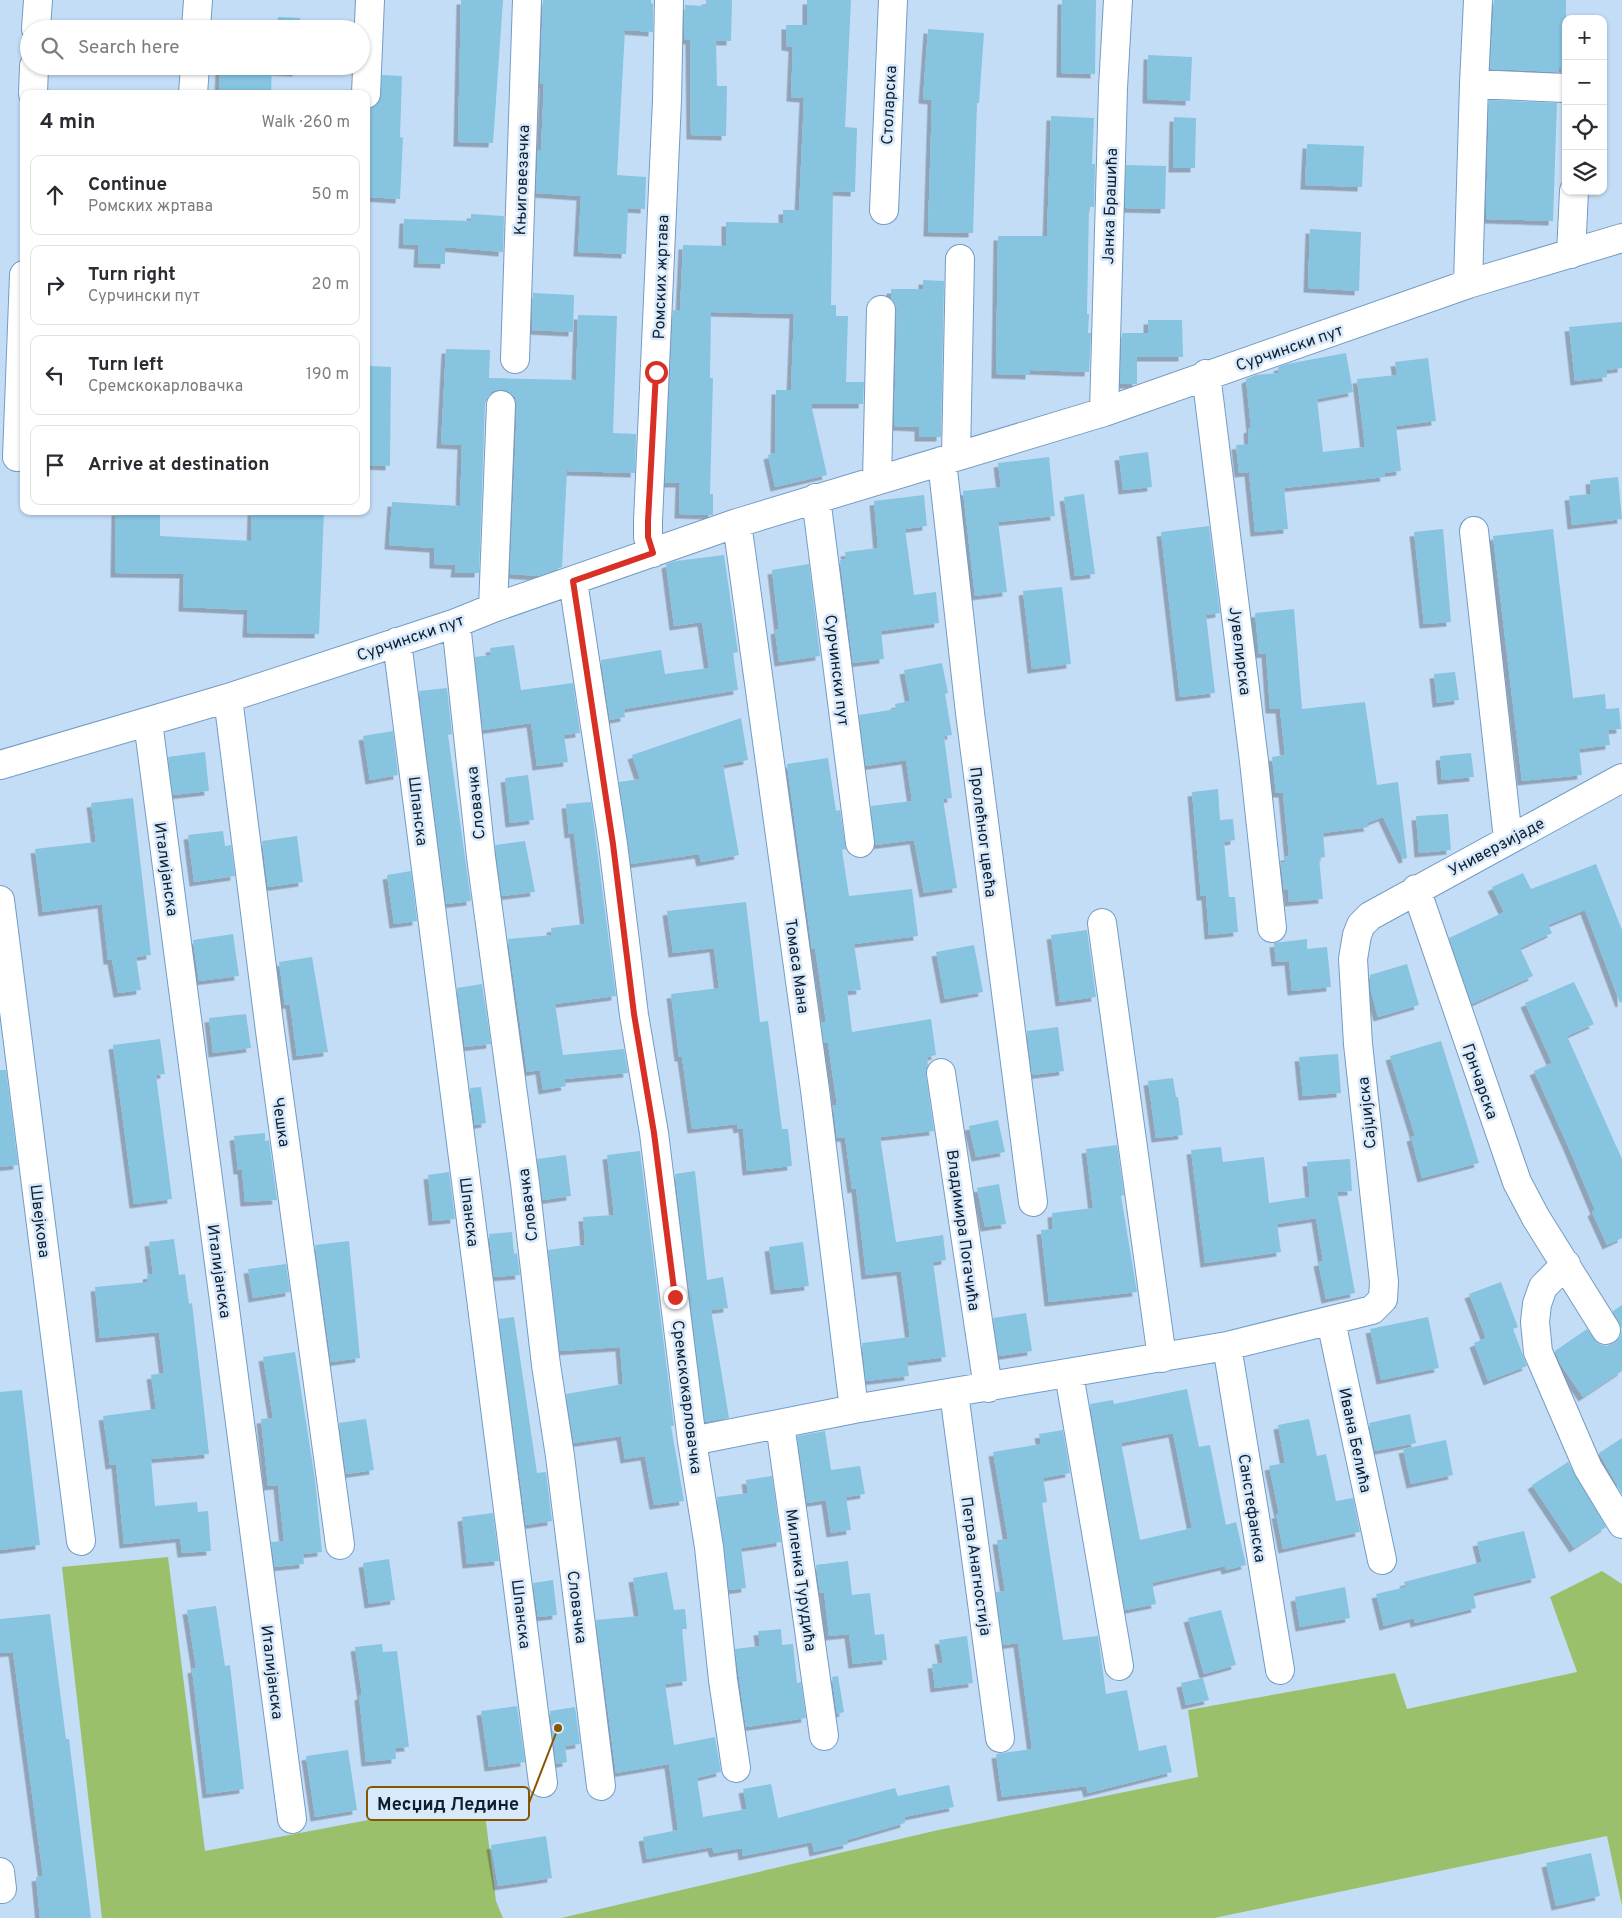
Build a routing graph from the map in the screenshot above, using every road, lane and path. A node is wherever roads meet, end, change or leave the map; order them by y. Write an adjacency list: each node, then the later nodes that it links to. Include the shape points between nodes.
1 (38, 0): 9 (street)
2 (198, 0): 10 (street)
3 (370, 0): 11 (street)
4 (527, 0): 27 (street, Књиговезачка)
5 (669, 0): 38 (street, Ромских жртава, via 648,521)
6 (893, 0): 21 (street, Столарска)
7 (1118, 0): 31 (street, Јанка Брашића, via 1112,98)
8 (1478, 0): 15 (street)
9 (37, 20)
10 (197, 20)
11 (369, 20)
12 (34, 75): 17 (street)
13 (194, 75): 18 (street)
14 (367, 75): 19 (street)
15 (1474, 84): 16 (street); 25 (street)
16 (1562, 88)
17 (33, 90)
18 (193, 90)
19 (366, 90)
20 (1574, 195): 23 (street)
21 (884, 210)
22 (1622, 238): 23 (street, Сурчински пут)
23 (1571, 254): 25 (street, Сурчински пут)
24 (960, 260): 33 (street)
25 (1468, 284): 28 (street, Сурчински пут)
26 (881, 310): 34 (street)
27 (515, 359)
28 (1206, 374): 31 (street, Сурчински пут); 53 (street, Јувелирска)
29 (20, 379): 32 (street)
30 (501, 405): 40 (street)
31 (1104, 412): 33 (street, Сурчински пут)
32 (17, 457)
33 (949, 459): 34 (street, Сурчински пут); 55 (street, Пролећног цвећа, via 972,733)
34 (877, 480): 35 (street, Сурчински пут)
35 (816, 498): 36 (street, Сурчински пут); 48 (street, Сурчински пут)
36 (737, 523): 38 (street, Сурчински пут); 64 (street, Томаса Мана, via 815,1090)
37 (1474, 531): 47 (street)
38 (653, 553): 39 (street, Сурчински пут)
39 (573, 581): 40 (street, Сурчински пут); 66 (street, Сремскокарловачка, via 613,844 634,1014 654,1133)
40 (493, 608): 41 (street, Сурчински пут)
41 (456, 623): 42 (street, Сурчински пут); 77 (street, Словачка, via 481,857)
42 (397, 642): 43 (street, Сурчински пут); 76 (street, Шпанска)
43 (228, 698): 44 (street, Сурчински пут); 69 (street, Чешка)
44 (148, 722): 45 (street, Сурчински пут); 78 (street, Италијанска)
45 (0, 766)
46 (1621, 781): 47 (street, Универзијаде)
47 (1508, 839): 49 (street, Универзијаде)
48 (860, 843)
49 (1416, 889): 51 (street, Универзијаде); 56 (street, Грнчарска, via 1517,1182)
50 (0, 900): 68 (street, Швејкова)
51 (1370, 916): 57 (street, Сајџијска, via 1357,935 1353,959 1358,1044 1384,1282 1383,1300 1372,1310)
52 (1102, 923): 60 (street)
53 (1272, 928)
54 (941, 1073): 62 (street, Владимира Погачића)
55 (1033, 1202)
56 (1566, 1264): 58 (street, Грнчарска); 67 (street, via 1543,1287 1535,1322 1538,1352 1576,1445)
57 (1331, 1321): 59 (street); 70 (street, Ивана Белића)
58 (1606, 1330)
59 (1227, 1346): 60 (street); 72 (street, Санстефанска)
60 (1162, 1358): 61 (street)
61 (1069, 1374): 62 (street); 71 (street)
62 (988, 1388): 63 (street)
63 (954, 1393): 64 (street); 74 (street, Петра Анагностија)
64 (854, 1409): 65 (street)
65 (780, 1424): 66 (street); 73 (street, Миленка Турудића)
66 (692, 1441): 75 (street, Сремскокарловачка, via 709,1547)
67 (1622, 1524)
68 (81, 1541)
69 (340, 1545)
70 (1382, 1560)
71 (1119, 1666)
72 (1280, 1670)
73 (824, 1736)
74 (1000, 1738)
75 (736, 1768)
76 (543, 1783)
77 (601, 1786)
78 (292, 1819)

